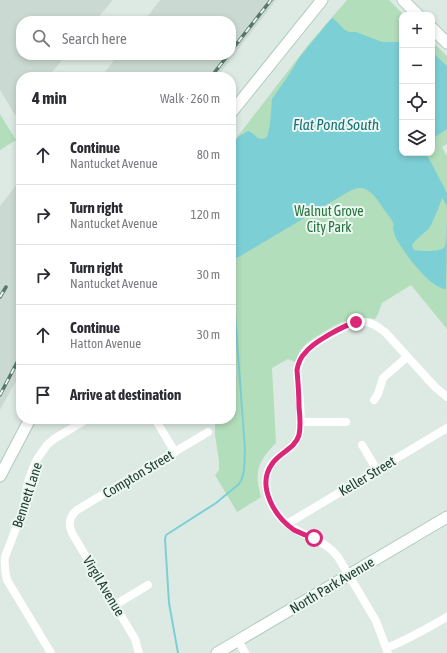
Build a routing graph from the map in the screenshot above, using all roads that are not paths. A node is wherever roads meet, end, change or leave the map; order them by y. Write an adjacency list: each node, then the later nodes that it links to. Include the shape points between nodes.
1 (322, 0): 6 (street)
2 (403, 0): 3 (street)
3 (415, 12)
4 (435, 31): 5 (street)
5 (447, 43)
6 (236, 107)
7 (407, 357): 8 (street); 9 (street, via 383,378); 10 (street, via 385,332 368,322 356,322 327,336 310,347 298,364)
8 (447, 397)
9 (374, 400)
10 (300, 422): 11 (street); 23 (street, via 300,430 292,447 272,464 266,477 271,502 280,518)
11 (346, 422)
12 (27, 424): 20 (street)
13 (78, 424): 30 (street, Bennett Lane, via 54,439 37,459 28,482 24,507 4,562 8,580)
14 (158, 424): 18 (street)
15 (447, 428): 19 (street, Keller Street)
16 (208, 432): 18 (street, Compton Street)
17 (362, 445): 19 (street)
18 (175, 452): 22 (street, Compton Street, via 76,510)
19 (377, 470): 23 (street, Keller Street)
20 (0, 476)
21 (447, 517): 24 (street, North Park Avenue)
22 (70, 519): 26 (street, Virgil Avenue, via 72,532)
23 (287, 524): 24 (street, via 330,548)
24 (349, 575): 28 (street, North Park Avenue); 29 (street, via 376,621)
25 (148, 585): 26 (street)
26 (115, 605): 31 (street, Virgil Avenue, via 138,644)
27 (447, 617): 29 (street)
28 (238, 640): 32 (street, North Park Avenue); 33 (street)
29 (387, 650)
30 (51, 653)
31 (140, 653)
32 (217, 653)
33 (245, 653)

